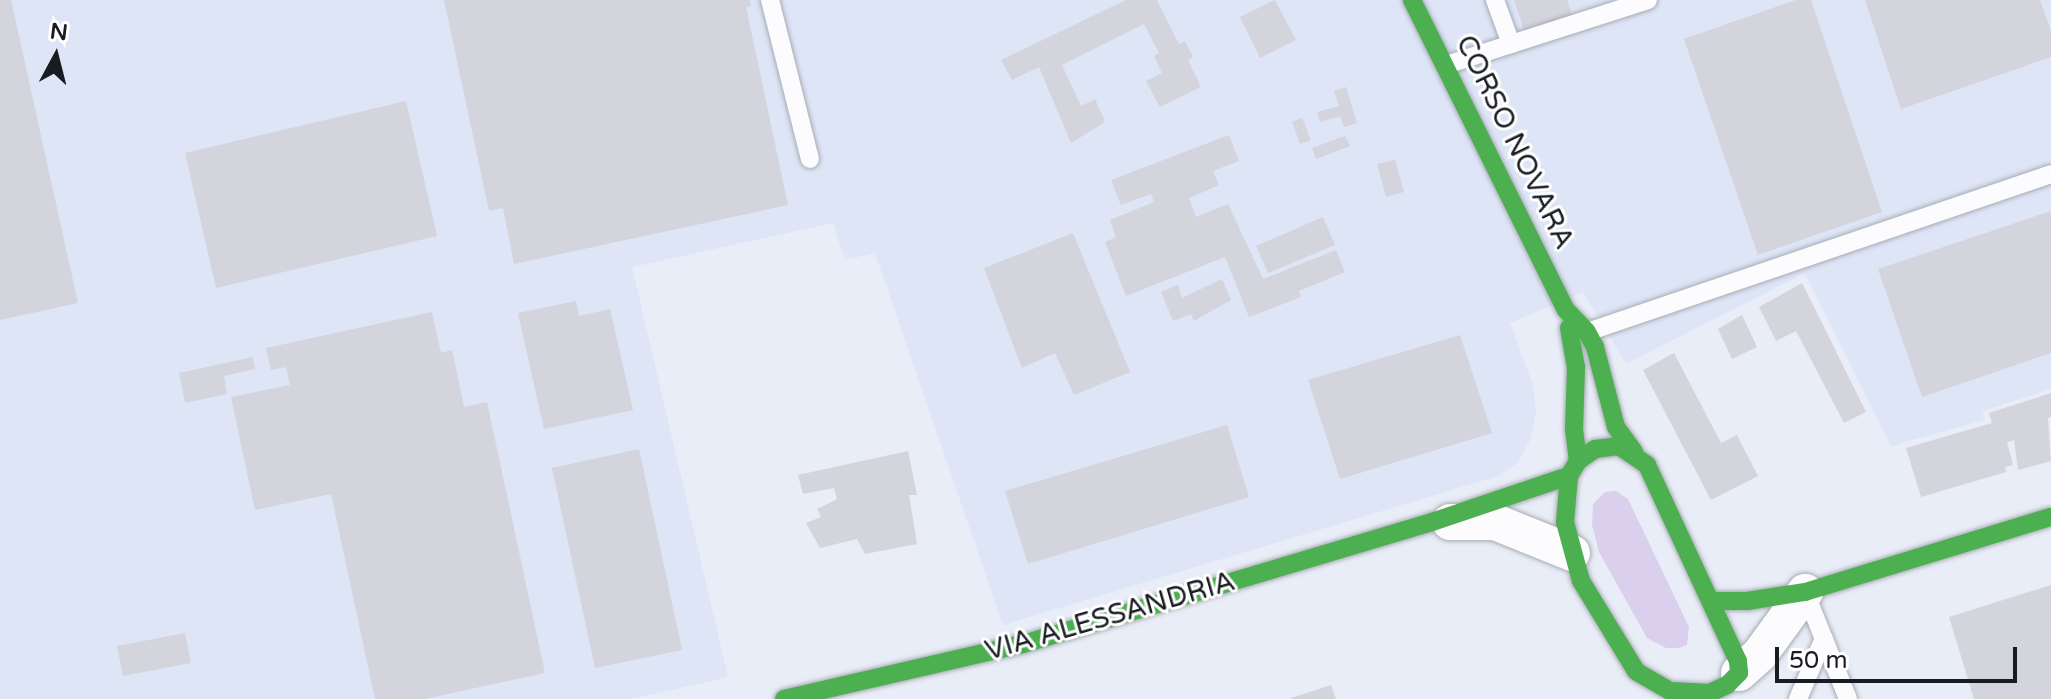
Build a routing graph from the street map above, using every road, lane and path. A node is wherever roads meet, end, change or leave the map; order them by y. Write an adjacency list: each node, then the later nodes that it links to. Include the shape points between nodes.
1 (770, 0): 7 (lane)
2 (1412, 0): 6 (main road, CORSO NOVARA)
3 (1495, 0): 5 (lane)
4 (1648, 0): 5 (lane)
5 (1511, 44): 6 (lane)
6 (1446, 65): 9 (main road, CORSO NOVARA)
7 (810, 159)
8 (2051, 174): 10 (lane)
9 (1566, 310): 10 (main road, CORSO NOVARA); 12 (main road, CORSO NOVARA, via 1576,367)
10 (1587, 332): 11 (main road, CORSO NOVARA, via 1601,363 1616,427)
11 (1634, 452): 12 (main road, VIA ALESSANDRIA, via 1619,446 1595,449); 17 (main road, CORSO NOVARA, via 1647,465)
12 (1573, 468): 14 (main road, VIA ALESSANDRIA); 15 (main road, CORSO NOVARA, via 1565,522)
13 (2051, 517): 16 (main road)
14 (1432, 522): 15 (street, VIA ALESSANDRIA, via 1495,522); 21 (main road, VIA ALESSANDRIA, via 1023,644)
15 (1572, 553): 20 (main road, CORSO NOVARA, via 1581,581 1636,671)
16 (1805, 592): 17 (main road); 18 (lane); 19 (street)
17 (1711, 601): 19 (main road, CORSO NOVARA)
18 (1824, 638): 22 (lane); 23 (lane)
19 (1744, 680): 20 (main road)
20 (1683, 696)
21 (808, 697)
22 (1798, 699)
23 (1848, 699)

